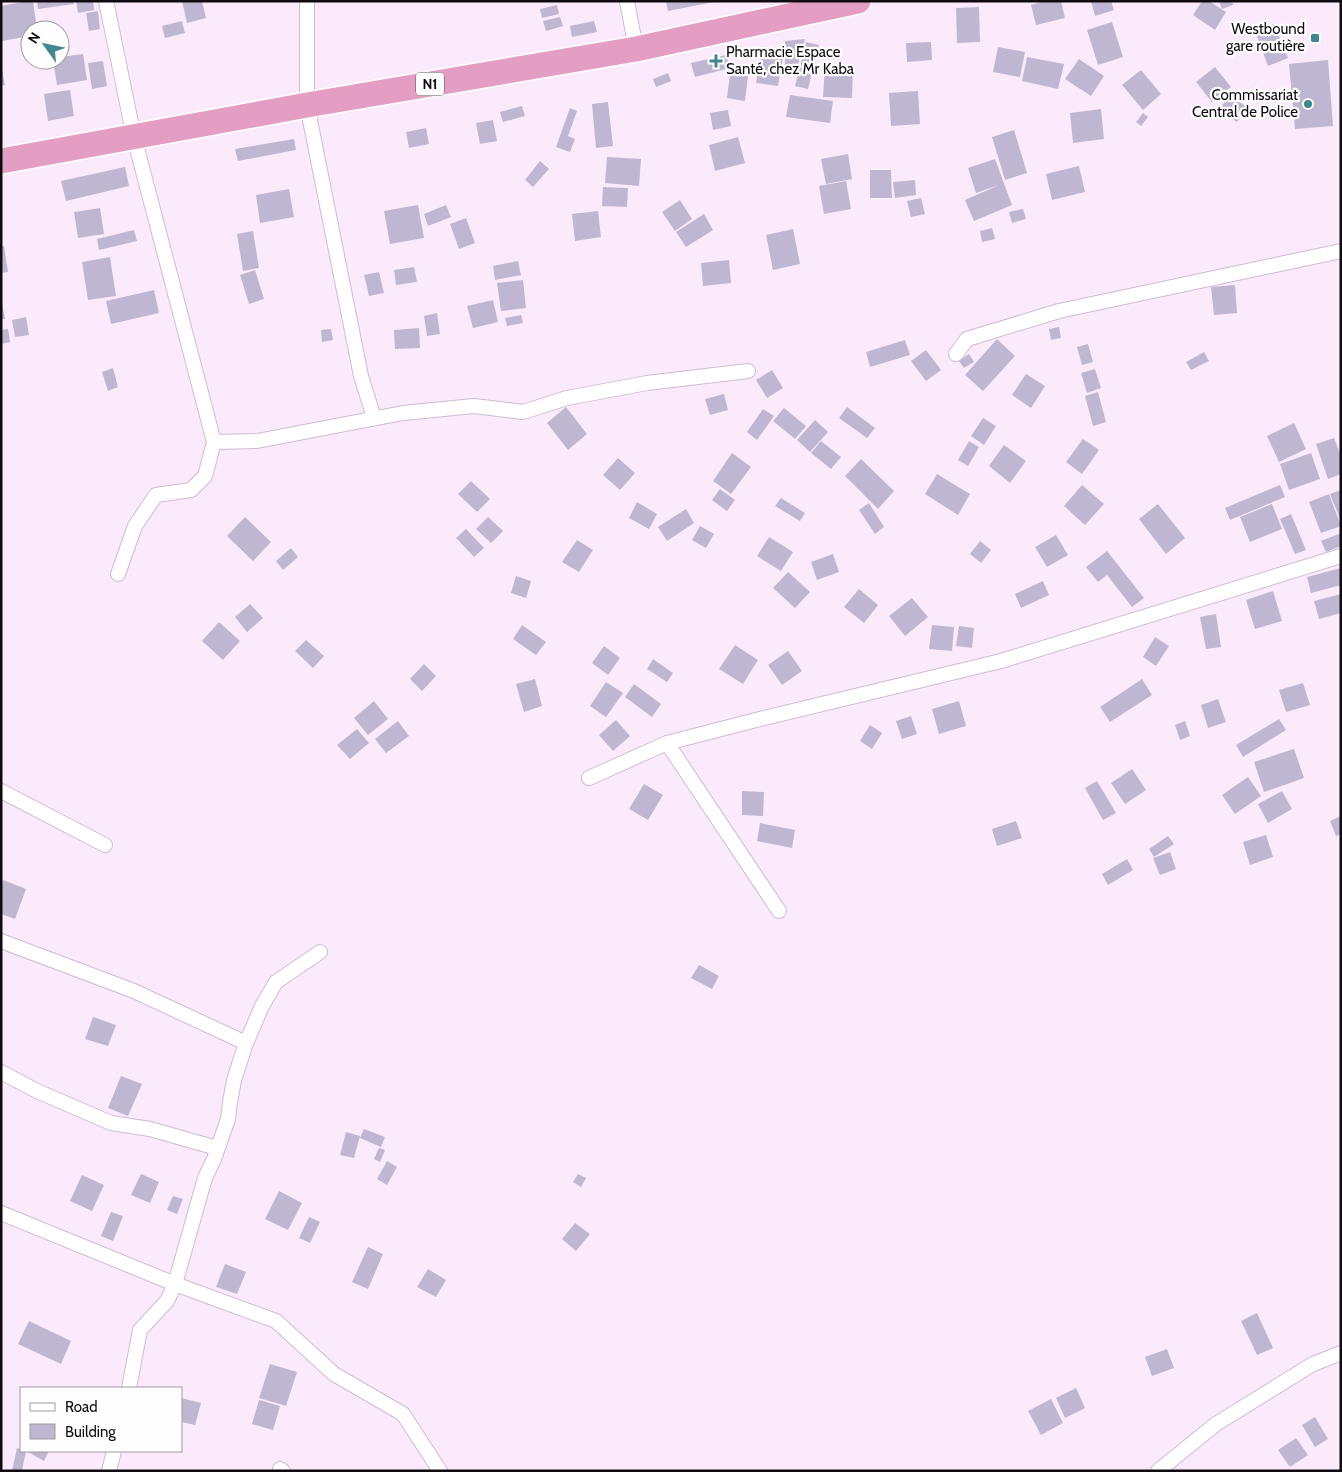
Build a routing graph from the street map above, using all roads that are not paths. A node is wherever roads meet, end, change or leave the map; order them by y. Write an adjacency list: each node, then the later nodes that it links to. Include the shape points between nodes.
1 (106, 1): 7 (street)
2 (307, 1): 6 (street)
3 (628, 1): 5 (street)
4 (858, 1): 5 (highway, N1)
5 (636, 49): 6 (highway, N1)
6 (307, 105): 7 (highway, N1); 12 (street, via 361,376)
7 (134, 137): 8 (highway, N1); 13 (street)
8 (1, 160)
9 (1341, 251): 10 (street, via 1059,311 967,339)
10 (956, 354)
11 (748, 370): 12 (street, via 567,398 523,412 474,406)
12 (374, 418): 13 (street, via 257,441)
13 (214, 442): 15 (street, via 205,476 191,490 156,495 135,526)
14 (1341, 556): 16 (street, via 1001,661)
15 (118, 574)
16 (667, 743): 17 (street); 20 (street)
17 (589, 778)
18 (1, 791): 19 (street)
19 (106, 845)
20 (779, 910)
21 (1, 941): 23 (street, via 134,992)
22 (320, 952): 23 (street, via 276,982)
23 (246, 1043): 25 (street, via 234,1080 228,1119)
24 (1, 1072): 25 (street, via 37,1092 111,1123 150,1129)
25 (217, 1148): 27 (street, via 205,1178)
26 (1, 1214): 27 (street)
27 (175, 1284): 29 (street, via 167,1301 140,1330); 32 (street, via 276,1321 334,1374 403,1414)
28 (1341, 1353): 33 (street, via 1313,1364 1216,1424)
29 (129, 1387)
30 (114, 1452): 31 (street)
31 (109, 1471)
32 (440, 1471)
33 (1158, 1471)

